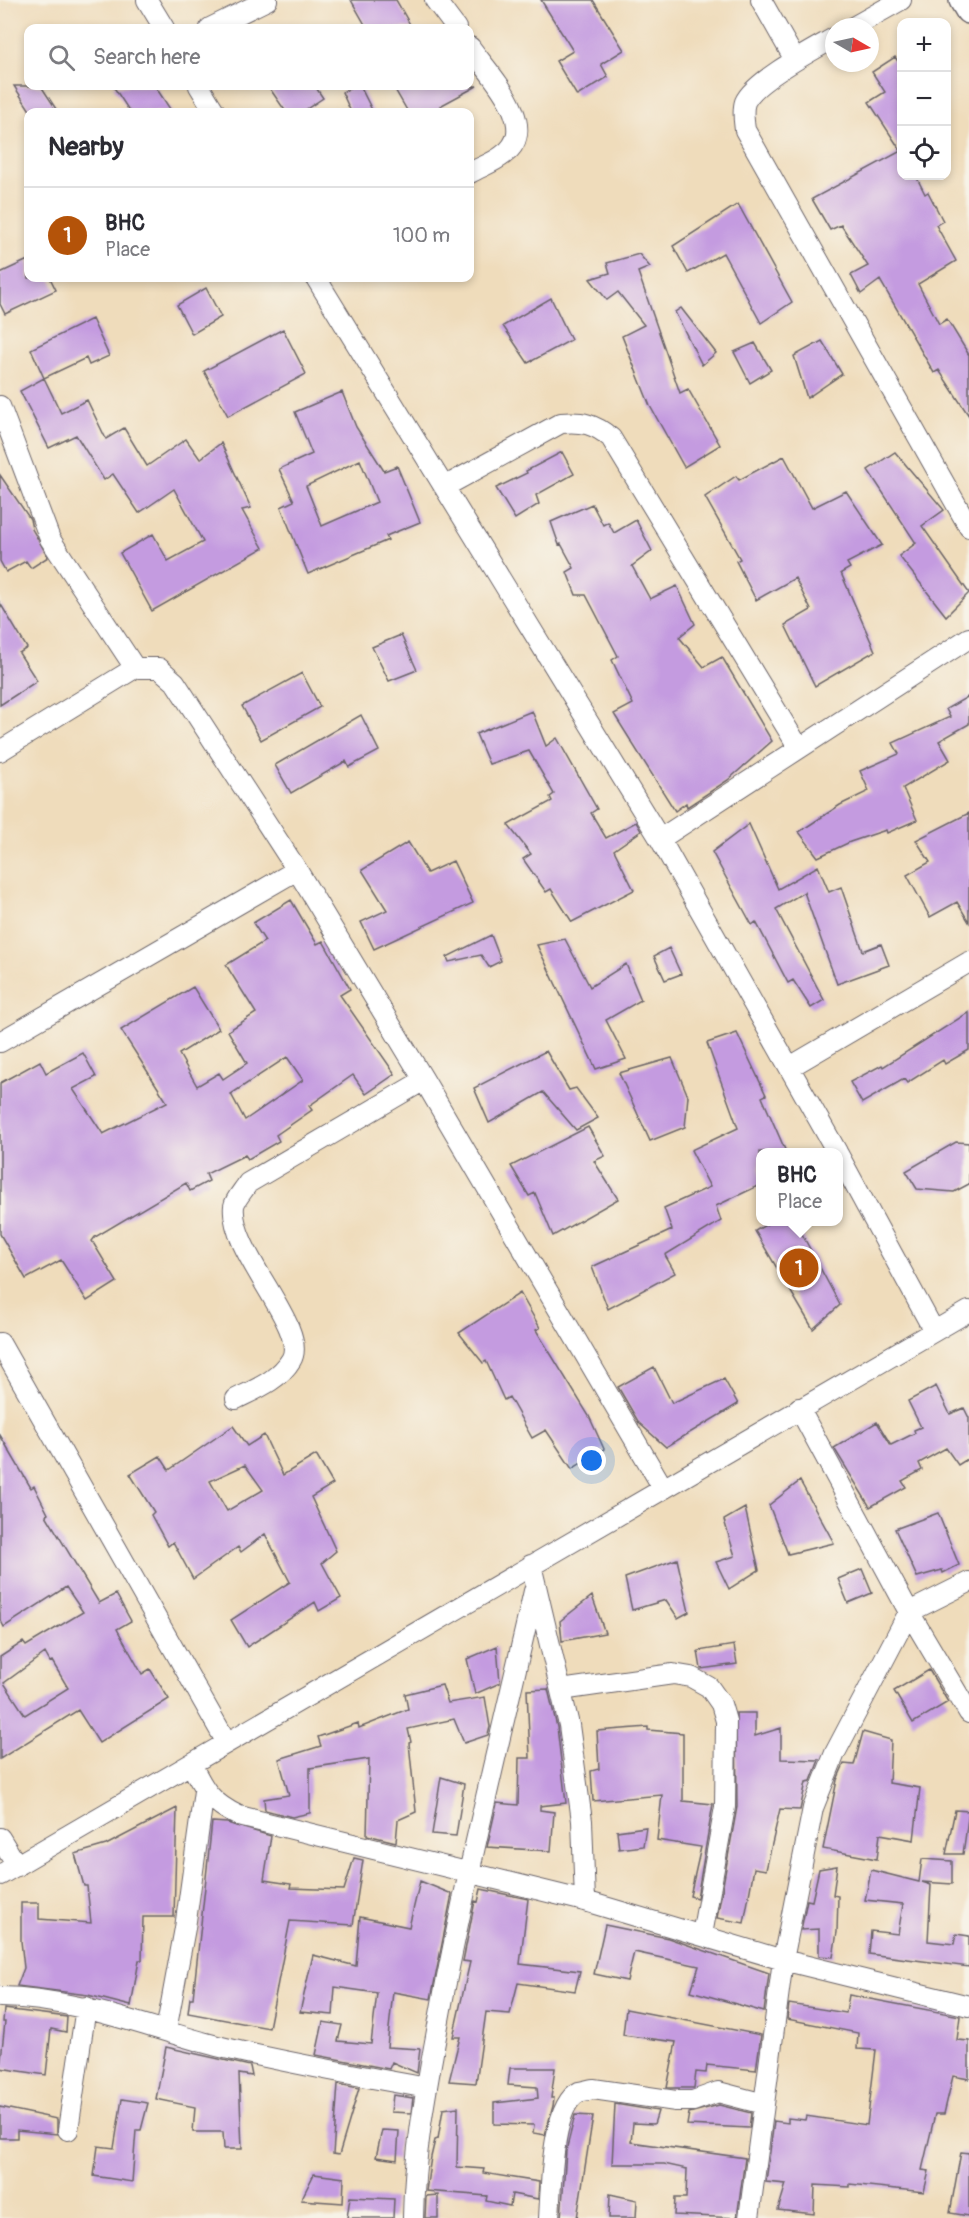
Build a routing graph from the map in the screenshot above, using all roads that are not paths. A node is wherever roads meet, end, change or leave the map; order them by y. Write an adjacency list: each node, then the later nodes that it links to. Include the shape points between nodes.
1 (147, 0): 9 (street)
2 (267, 0): 10 (street)
3 (435, 0): 11 (street)
4 (761, 0): 14 (street)
5 (901, 0): 8 (street)
6 (963, 0): 7 (main road)
7 (969, 10)
8 (869, 18)
9 (162, 24)
10 (218, 24)
11 (453, 24)
12 (825, 43): 14 (street)
13 (474, 53): 17 (street, via 514,109 518,126 514,142 504,155)
14 (795, 60): 21 (street, via 746,100 746,130)
15 (201, 90): 16 (street)
16 (213, 108)
17 (474, 171)
18 (318, 282): 20 (street)
19 (0, 406): 23 (street, via 50,539)
20 (444, 487): 24 (street, via 561,423 581,421 600,429 611,438); 26 (street)
21 (969, 527)
22 (969, 638): 24 (street)
23 (135, 669): 25 (street); 27 (street, via 159,668 175,682)
24 (800, 748): 26 (street)
25 (0, 751)
26 (660, 839): 30 (street)
27 (297, 870): 29 (street); 31 (street)
28 (969, 962): 30 (street)
29 (0, 1042)
30 (790, 1067): 32 (street)
31 (424, 1080): 37 (street, via 248,1183 234,1204 235,1231 294,1335 292,1358 277,1377); 39 (street)
32 (835, 1148)
33 (843, 1162): 35 (street)
34 (969, 1311): 35 (street)
35 (934, 1331): 38 (street)
36 (0, 1343): 46 (street)
37 (236, 1400)
38 (799, 1408): 39 (street); 43 (street)
39 (663, 1488): 40 (street)
40 (531, 1565): 42 (street); 46 (street)
41 (969, 1582): 43 (street)
42 (536, 1586): 44 (street); 51 (street)
43 (909, 1612): 45 (street); 54 (street, via 835,1753 813,1809)
44 (561, 1690): 52 (street, via 582,1821); 53 (street, via 673,1674 691,1677 709,1688 721,1704 726,1721 725,1807)
45 (969, 1713)
46 (227, 1743): 47 (street)
47 (191, 1764): 48 (street); 50 (street)
48 (204, 1791): 51 (street, via 220,1807 239,1816); 58 (street, via 184,1938)
49 (0, 1839): 50 (street)
50 (8, 1871)
51 (467, 1873): 52 (street); 59 (street)
52 (585, 1901): 53 (street)
53 (702, 1935): 54 (street)
54 (783, 1960): 56 (street); 60 (street)
55 (0, 1997): 57 (street)
56 (969, 2006)
57 (86, 2007): 58 (street); 61 (street)
58 (166, 2031): 59 (street, via 290,2063)
59 (427, 2088): 62 (street, via 414,2174)
60 (764, 2104): 63 (street, via 718,2092 693,2101 593,2089 578,2093 567,2106 555,2142); 64 (street)
61 (68, 2130)
62 (413, 2218)
63 (549, 2218)
64 (749, 2218)

